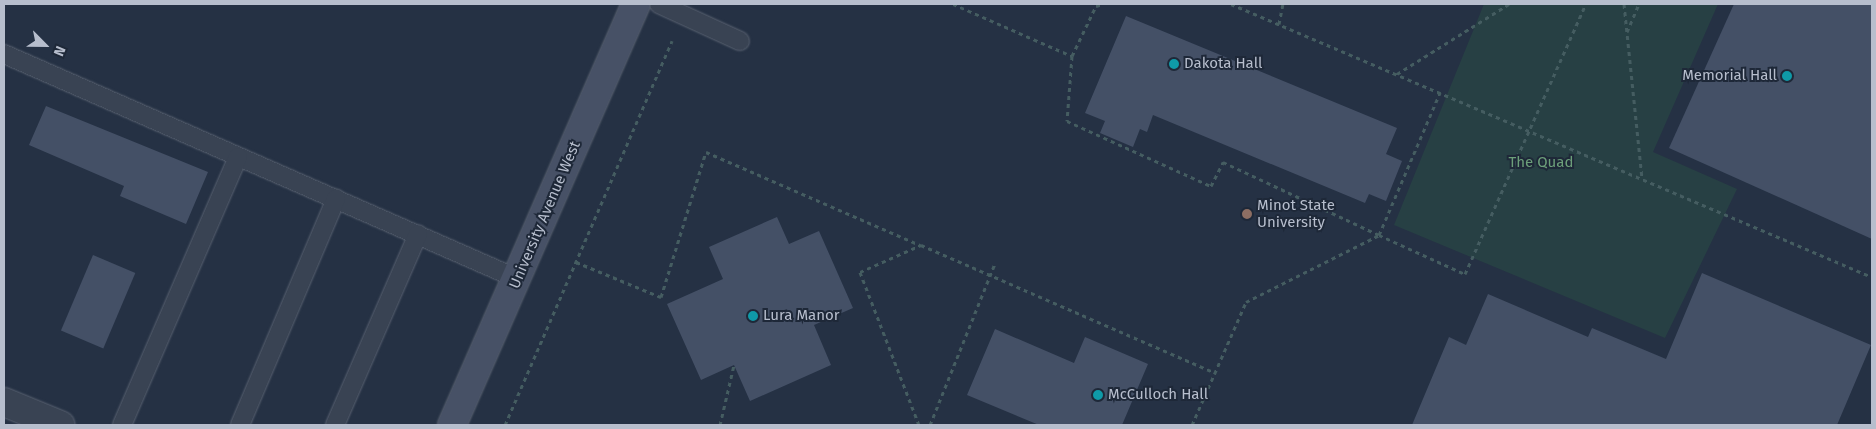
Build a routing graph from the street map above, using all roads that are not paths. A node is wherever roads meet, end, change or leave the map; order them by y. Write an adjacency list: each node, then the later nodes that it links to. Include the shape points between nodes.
1 (636, 4): 8 (street, University Avenue West)
2 (659, 4): 3 (lane)
3 (740, 41)
4 (4, 54): 5 (lane)
5 (238, 157): 6 (lane); 11 (lane)
6 (336, 199): 7 (lane); 12 (lane)
7 (418, 234): 8 (lane); 13 (lane)
8 (518, 279): 14 (street, University Avenue West)
9 (4, 402): 10 (street)
10 (60, 425)
11 (122, 425)
12 (242, 425)
13 (335, 425)
14 (452, 425)

